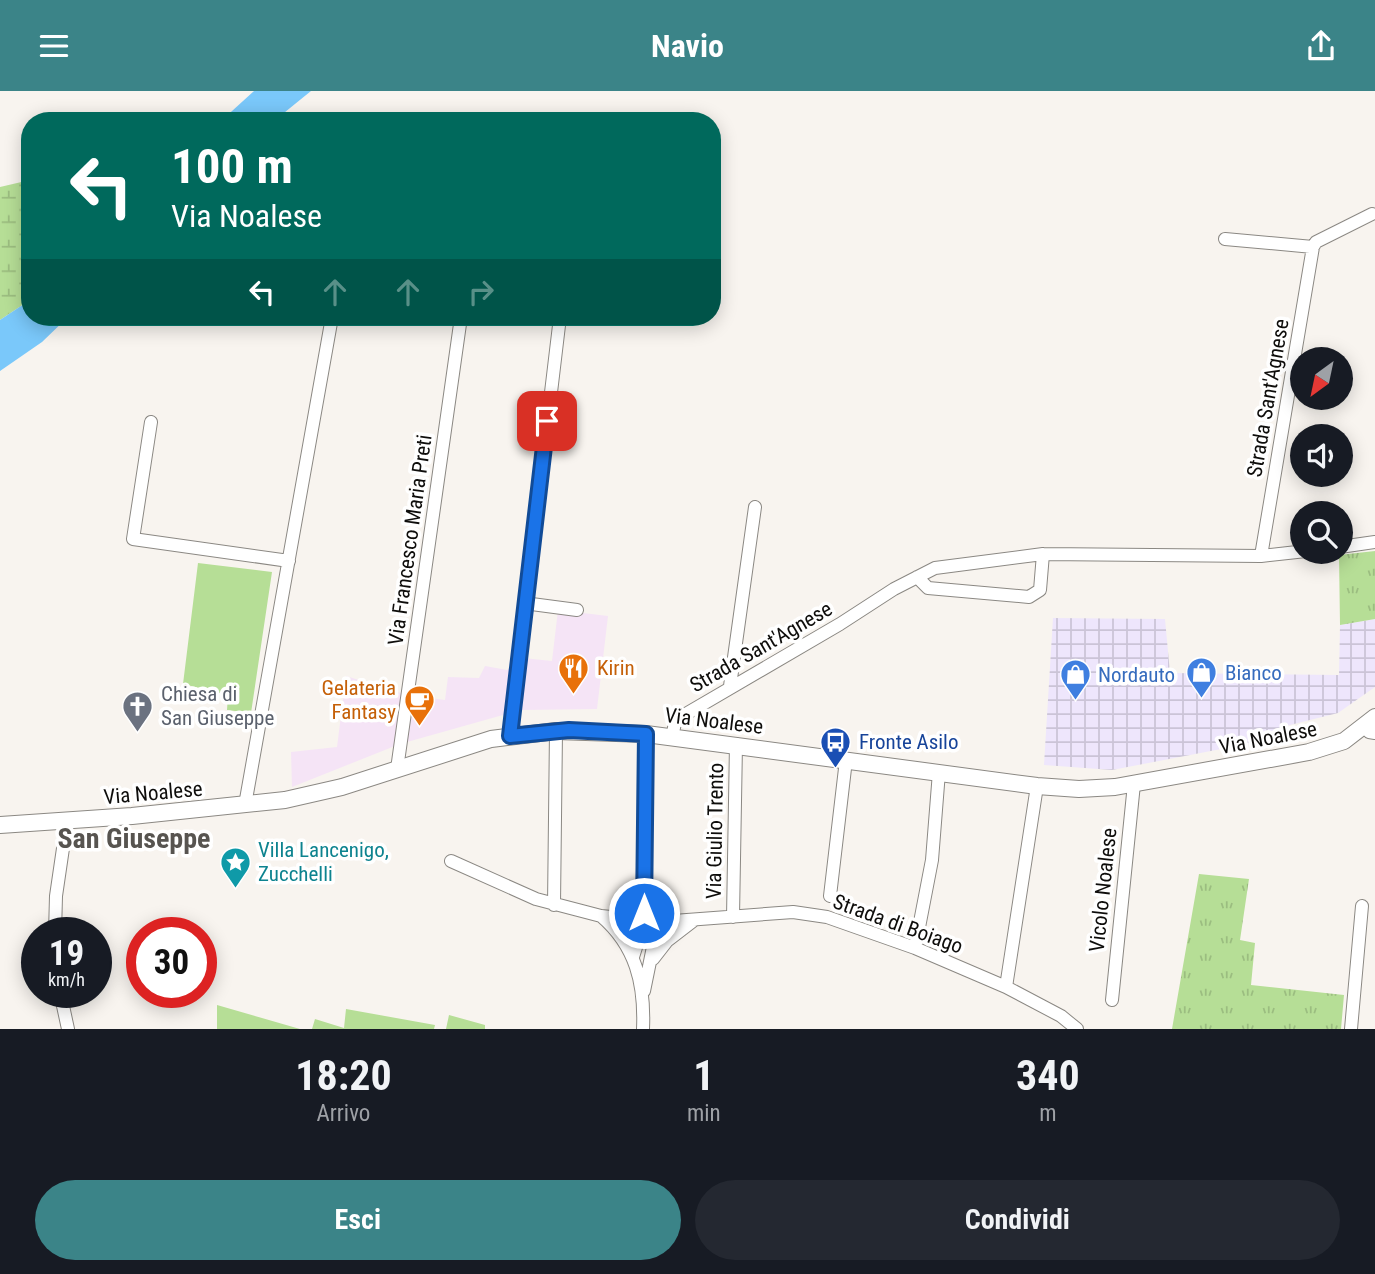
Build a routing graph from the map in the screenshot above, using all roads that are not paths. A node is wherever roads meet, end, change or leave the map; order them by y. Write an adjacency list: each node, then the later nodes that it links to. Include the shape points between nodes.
1 (1372, 213): 3 (street)
2 (1225, 239): 3 (street)
3 (1313, 247): 13 (street, Strada Sant'Agnese)
4 (330, 326): 14 (street)
5 (460, 326): 26 (street, Via Francesco Maria Preti)
6 (559, 326): 16 (street)
7 (151, 422): 14 (street, via 133,539)
8 (755, 507): 18 (street)
9 (1375, 542): 10 (street)
10 (1353, 545)
11 (1290, 553): 13 (street, Strada Sant'Agnese)
12 (1043, 554): 13 (street, Strada Sant'Agnese); 15 (street, Strada Sant'Agnese, via 934,568); 15 (street, via 1040,590 1029,597 928,588)
13 (1261, 556)
14 (289, 561): 30 (street)
15 (917, 577): 18 (street, Strada Sant'Agnese)
16 (524, 603): 17 (street); 22 (street)
17 (577, 610)
18 (730, 686): 23 (street, Strada Sant'Agnese, via 679,717)
19 (1373, 728): 28 (main road, Via Noalese, via 1309,752)
20 (556, 731): 21 (main road, Via Noalese); 22 (main road, Via Noalese); 35 (street)
21 (646, 734): 23 (main road, Via Noalese); 41 (street)
22 (510, 736): 26 (main road, Via Noalese)
23 (673, 737): 24 (main road, Via Noalese)
24 (736, 744): 25 (main road, Via Noalese); 39 (street, Via Giulio Trento)
25 (846, 759): 27 (main road, Via Noalese); 34 (street)
26 (397, 769): 30 (main road, Via Noalese, via 304,797)
27 (939, 772): 29 (main road, Via Noalese); 42 (street, via 932,860)
28 (1134, 784): 29 (main road, Via Noalese, via 1079,789); 47 (street, Vicolo Noalese)
29 (1037, 786): 45 (street)
30 (246, 806): 31 (main road, Via Noalese)
31 (67, 821): 32 (main road, Via Noalese); 38 (street)
32 (0, 825)
33 (451, 860): 35 (street, Strada di Boiago)
34 (830, 896)
35 (554, 905): 37 (street, Strada di Boiago)
36 (1362, 906): 52 (street)
37 (601, 916): 41 (street, Strada di Boiago); 43 (street, via 621,935)
38 (55, 917)
39 (733, 917): 40 (street, Strada di Boiago); 42 (street, Strada di Boiago, via 793,912 827,917)
40 (696, 920): 41 (street, Strada di Boiago); 44 (street, via 667,941)
41 (648, 927): 43 (street); 44 (street, via 654,942)
42 (915, 948): 45 (street, Strada di Boiago)
43 (633, 957): 46 (street)
44 (649, 968): 46 (street)
45 (1006, 987): 51 (street, Strada di Boiago)
46 (643, 999): 50 (street)
47 (1112, 1000)
48 (63, 1008): 49 (street)
49 (68, 1029)
50 (643, 1029)
51 (1077, 1029)
52 (1351, 1029)

